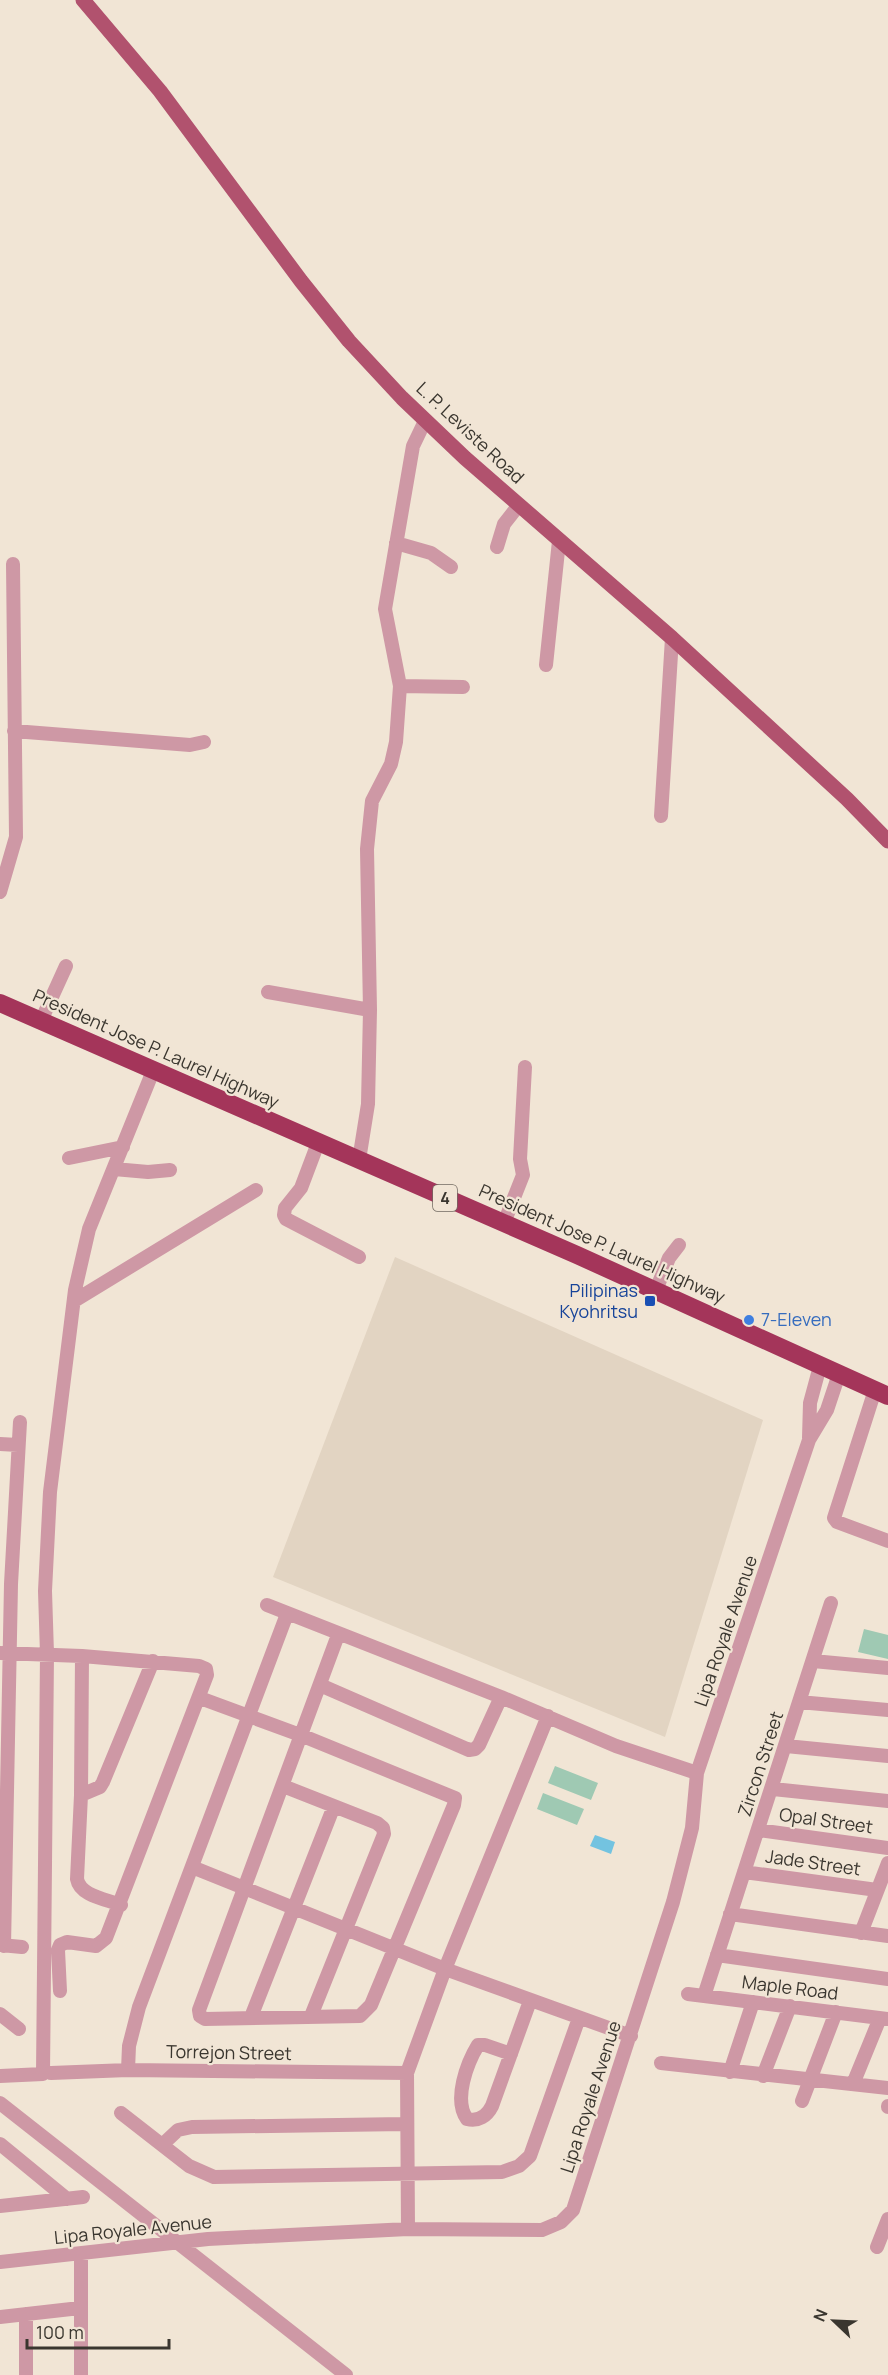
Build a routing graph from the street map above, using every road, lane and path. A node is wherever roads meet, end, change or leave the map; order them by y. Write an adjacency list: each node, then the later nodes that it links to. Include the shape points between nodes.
1 (83, 0): 2 (main road, L. P. Leviste Road, via 160,91 349,341)
2 (425, 421): 3 (main road, L. P. Leviste Road); 5 (street, via 413,446)
3 (519, 505): 4 (main road, L. P. Leviste Road); 6 (street, via 507,518)
4 (559, 541): 9 (main road, L. P. Leviste Road); 10 (street)
5 (396, 543): 8 (street, via 432,553); 11 (street, via 385,609)
6 (497, 547)
7 (13, 564): 13 (street)
8 (451, 567)
9 (672, 638): 15 (street); 16 (main road, L. P. Leviste Road)
10 (546, 665)
11 (400, 686): 12 (street); 21 (street, via 396,742 391,764 372,801 367,849)
12 (463, 687)
13 (14, 731): 14 (street); 17 (street, via 16,837)
14 (204, 742)
15 (661, 816)
16 (888, 841)
17 (0, 892)
18 (66, 966): 22 (street)
19 (268, 992): 21 (street)
20 (0, 1003): 22 (highway, President Jose P. Laurel Highway / 4)
21 (370, 1010): 28 (street, via 368,1104)
22 (41, 1021): 24 (highway, President Jose P. Laurel Highway / 4)
23 (525, 1067): 32 (street, via 520,1159 523,1172)
24 (153, 1071): 25 (highway, President Jose P. Laurel Highway / 4); 26 (street)
25 (318, 1143): 28 (highway, President Jose P. Laurel Highway / 4); 34 (street, via 301,1188 284,1215)
26 (123, 1147): 27 (street); 29 (street)
27 (69, 1158)
28 (358, 1160): 32 (highway, President Jose P. Laurel Highway / 4)
29 (114, 1169): 30 (street); 36 (street, via 89,1229)
30 (170, 1170)
31 (256, 1190): 36 (street)
32 (504, 1223): 35 (highway, President Jose P. Laurel Highway / 4)
33 (680, 1245): 35 (street, via 669,1258)
34 (359, 1257)
35 (656, 1290): 37 (highway, President Jose P. Laurel Highway / 4)
36 (74, 1301): 51 (street, via 47,1532)
37 (820, 1366): 38 (highway, President Jose P. Laurel Highway / 4); 41 (street, Lipa Royale Avenue, via 810,1403)
38 (839, 1374): 39 (highway, President Jose P. Laurel Highway / 4); 41 (street, Lipa Royale Avenue, via 827,1410)
39 (881, 1393): 44 (street, via 834,1518)
40 (20, 1422): 43 (street)
41 (809, 1440): 66 (street, Lipa Royale Avenue)
42 (0, 1444): 43 (street)
43 (18, 1445): 45 (street)
44 (888, 1541)
45 (5, 1584): 50 (street)
46 (831, 1603): 54 (street, Zircon Street)
47 (267, 1605): 48 (street)
48 (287, 1614): 49 (street); 61 (street)
49 (338, 1635): 56 (street); 57 (street)
50 (4, 1653): 51 (street); 85 (street)
51 (47, 1654): 52 (street); 109 (street)
52 (82, 1656): 53 (street); 69 (street)
53 (153, 1661): 58 (street, via 206,1669); 69 (street, via 103,1782)
54 (813, 1661): 55 (street); 59 (street, Zircon Street)
55 (888, 1668)
56 (320, 1685): 57 (street, via 469,1750 479,1744); 63 (street)
57 (501, 1697): 62 (street)
58 (200, 1698): 61 (street); 79 (street)
59 (799, 1702): 60 (street); 64 (street, Zircon Street)
60 (888, 1710)
61 (249, 1715): 63 (street); 75 (street)
62 (548, 1716): 66 (street, via 616,1746); 89 (street)
63 (303, 1736): 67 (street); 87 (street, via 455,1798)
64 (786, 1746): 65 (street); 68 (street, Zircon Street)
65 (888, 1756)
66 (697, 1773): 104 (street, Lipa Royale Avenue, via 685,1862)
67 (283, 1786): 71 (street); 77 (street)
68 (772, 1789): 70 (street); 72 (street, Zircon Street)
69 (81, 1795): 79 (street, via 78,1886 84,1892)
70 (888, 1801)
71 (334, 1806): 80 (street); 82 (street, via 377,1823 384,1834)
72 (758, 1830): 73 (street, Opal Street); 76 (street, Zircon Street)
73 (888, 1848)
74 (888, 1863): 78 (street)
75 (192, 1867): 77 (street); 107 (street, via 136,2017)
76 (744, 1872): 78 (street, Jade Street); 81 (street, Zircon Street)
77 (245, 1887): 80 (street); 100 (street, via 199,2010 205,2019)
78 (877, 1890): 83 (street)
79 (121, 1905): 91 (street, via 102,1943 60,1945)
80 (293, 1906): 82 (street); 100 (street)
81 (730, 1914): 83 (street); 88 (street, Zircon Street)
82 (346, 1928): 87 (street); 99 (street)
83 (861, 1933): 84 (street)
84 (888, 1936)
85 (2, 1945): 86 (street)
86 (22, 1947)
87 (396, 1948): 89 (street); 99 (street, via 366,2012 360,2016)
88 (717, 1956): 90 (street); 93 (street, Zircon Street)
89 (445, 1969): 94 (street); 110 (street)
90 (888, 1978)
91 (60, 1990)
92 (688, 1994): 93 (street, Maple Road)
93 (704, 1996): 95 (street, Maple Road)
94 (530, 2001): 101 (street); 105 (street)
95 (753, 2002): 96 (street, Maple Road); 108 (street)
96 (790, 2006): 97 (street, Maple Road); 112 (street)
97 (836, 2012): 102 (street, Maple Road); 113 (street)
98 (0, 2014): 103 (street)
99 (311, 2016): 100 (street)
100 (251, 2017)
101 (579, 2018): 104 (street); 122 (street, via 530,2156 519,2166 502,2172)
102 (884, 2018): 114 (street)
103 (19, 2029)
104 (631, 2036): 127 (street, Lipa Royale Avenue, via 573,2210 561,2222 542,2230)
105 (511, 2054): 105 (street, via 489,2113 483,2118 467,2119 462,2087 478,2045)
106 (661, 2063): 108 (street)
107 (128, 2070): 109 (street, Torrejon Street); 110 (street, Torrejon Street)
108 (730, 2072): 112 (street)
109 (47, 2073): 111 (street, Torrejon Street)
110 (407, 2073): 119 (street)
111 (0, 2076)
112 (763, 2076): 113 (street)
113 (809, 2080): 114 (street); 116 (street)
114 (853, 2084): 115 (street)
115 (888, 2088)
116 (802, 2101)
117 (0, 2103): 128 (street)
118 (121, 2113): 121 (street)
119 (405, 2124): 121 (street, via 192,2127 178,2130); 122 (street)
120 (0, 2144): 124 (street)
121 (162, 2145): 122 (street, via 189,2166 214,2177)
122 (407, 2176): 127 (street)
123 (83, 2197): 124 (street)
124 (67, 2199): 125 (street)
125 (0, 2206)
126 (887, 2223): 129 (street)
127 (408, 2229): 128 (street, Lipa Royale Avenue)
128 (177, 2242): 130 (street, Lipa Royale Avenue); 137 (street)
129 (877, 2247)
130 (81, 2254): 131 (street, Lipa Royale Avenue); 132 (street)
131 (0, 2262)
132 (80, 2308): 133 (street); 136 (street)
133 (26, 2314): 134 (street); 135 (street)
134 (0, 2317)
135 (26, 2375)
136 (81, 2375)
137 (346, 2375)

